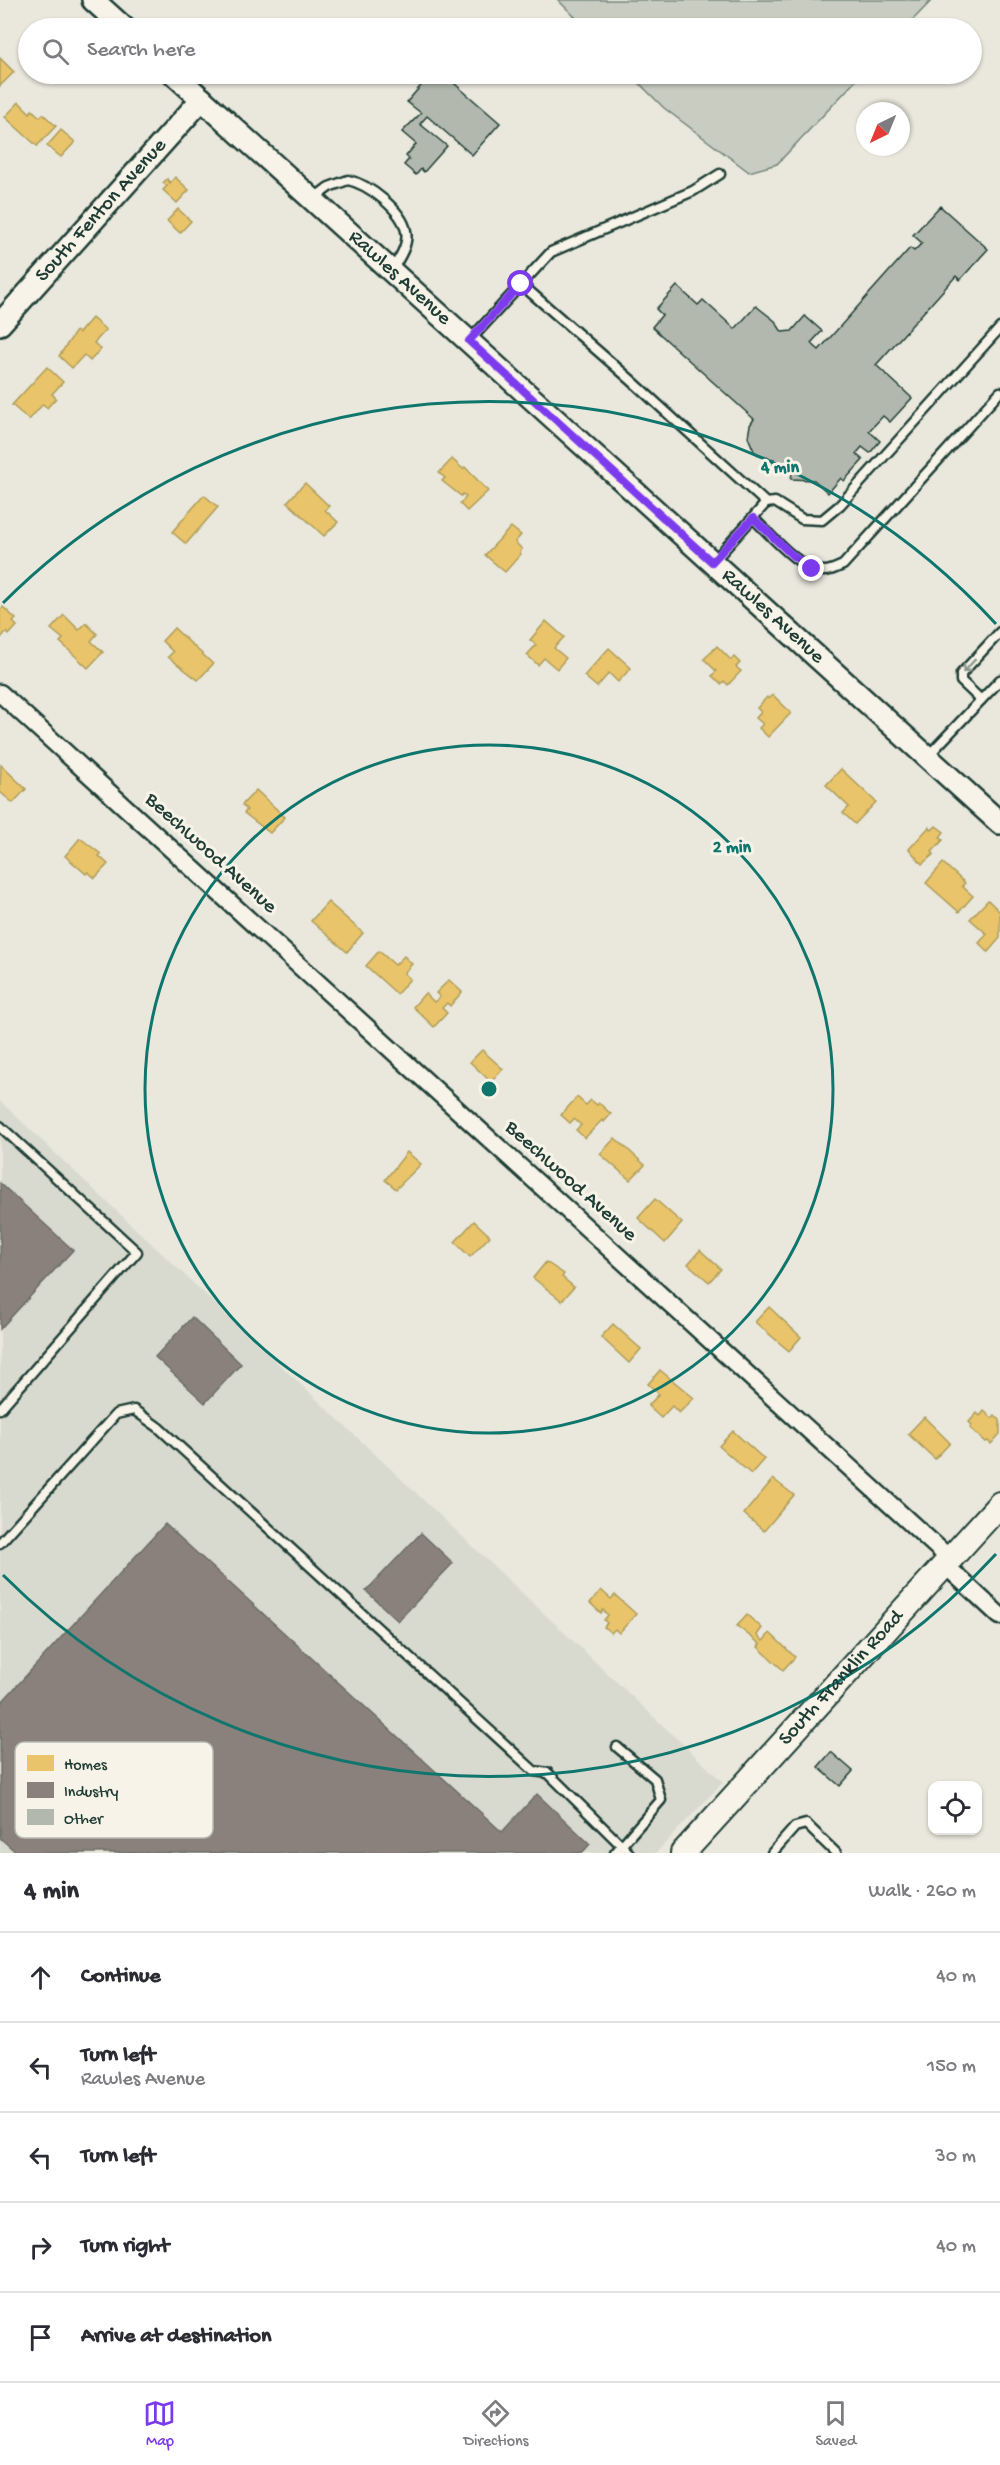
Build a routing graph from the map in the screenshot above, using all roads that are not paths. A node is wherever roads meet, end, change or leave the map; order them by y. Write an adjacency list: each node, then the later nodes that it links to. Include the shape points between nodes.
1 (93, 0): 2 (street)
2 (113, 18)
3 (185, 84): 4 (street, Rawles Avenue)
4 (202, 99): 6 (street, Rawles Avenue); 9 (street, South Fenton Avenue)
5 (720, 174): 8 (lane, via 693,191 551,252)
6 (313, 200): 7 (street, Rawles Avenue); 7 (lane, via 329,187 348,180 369,188 387,202 407,232)
7 (392, 271): 11 (street, Rawles Avenue)
8 (521, 284): 11 (lane); 13 (lane)
9 (3, 316)
10 (1000, 328): 13 (lane, via 840,505 822,520 802,519 775,502)
11 (469, 341): 15 (street, Rawles Avenue)
12 (1000, 392): 14 (lane, via 843,565 827,572 812,569)
13 (766, 503): 14 (lane)
14 (753, 518): 15 (lane)
15 (712, 562): 20 (street, Rawles Avenue)
16 (1000, 632): 19 (lane, one-way to 19, via 961,674 961,681)
17 (1000, 680): 19 (lane)
18 (0, 693): 26 (street, Beechwood Avenue)
19 (981, 700): 20 (lane)
20 (927, 757): 21 (street, Rawles Avenue)
21 (1000, 823)
22 (0, 1126): 23 (lane, via 137,1252)
23 (0, 1409)
24 (1000, 1504): 26 (main road, South Franklin Road)
25 (0, 1543): 29 (lane, via 117,1414 134,1410 158,1427 534,1771 548,1773)
26 (947, 1561): 27 (street, Beechwood Avenue); 31 (main road, South Franklin Road)
27 (997, 1608)
28 (617, 1747): 29 (lane, via 655,1779 661,1800)
29 (618, 1849): 30 (lane)
30 (629, 1853)
31 (683, 1853)
32 (772, 1853): 33 (lane, via 795,1827 806,1824)
33 (836, 1853)

